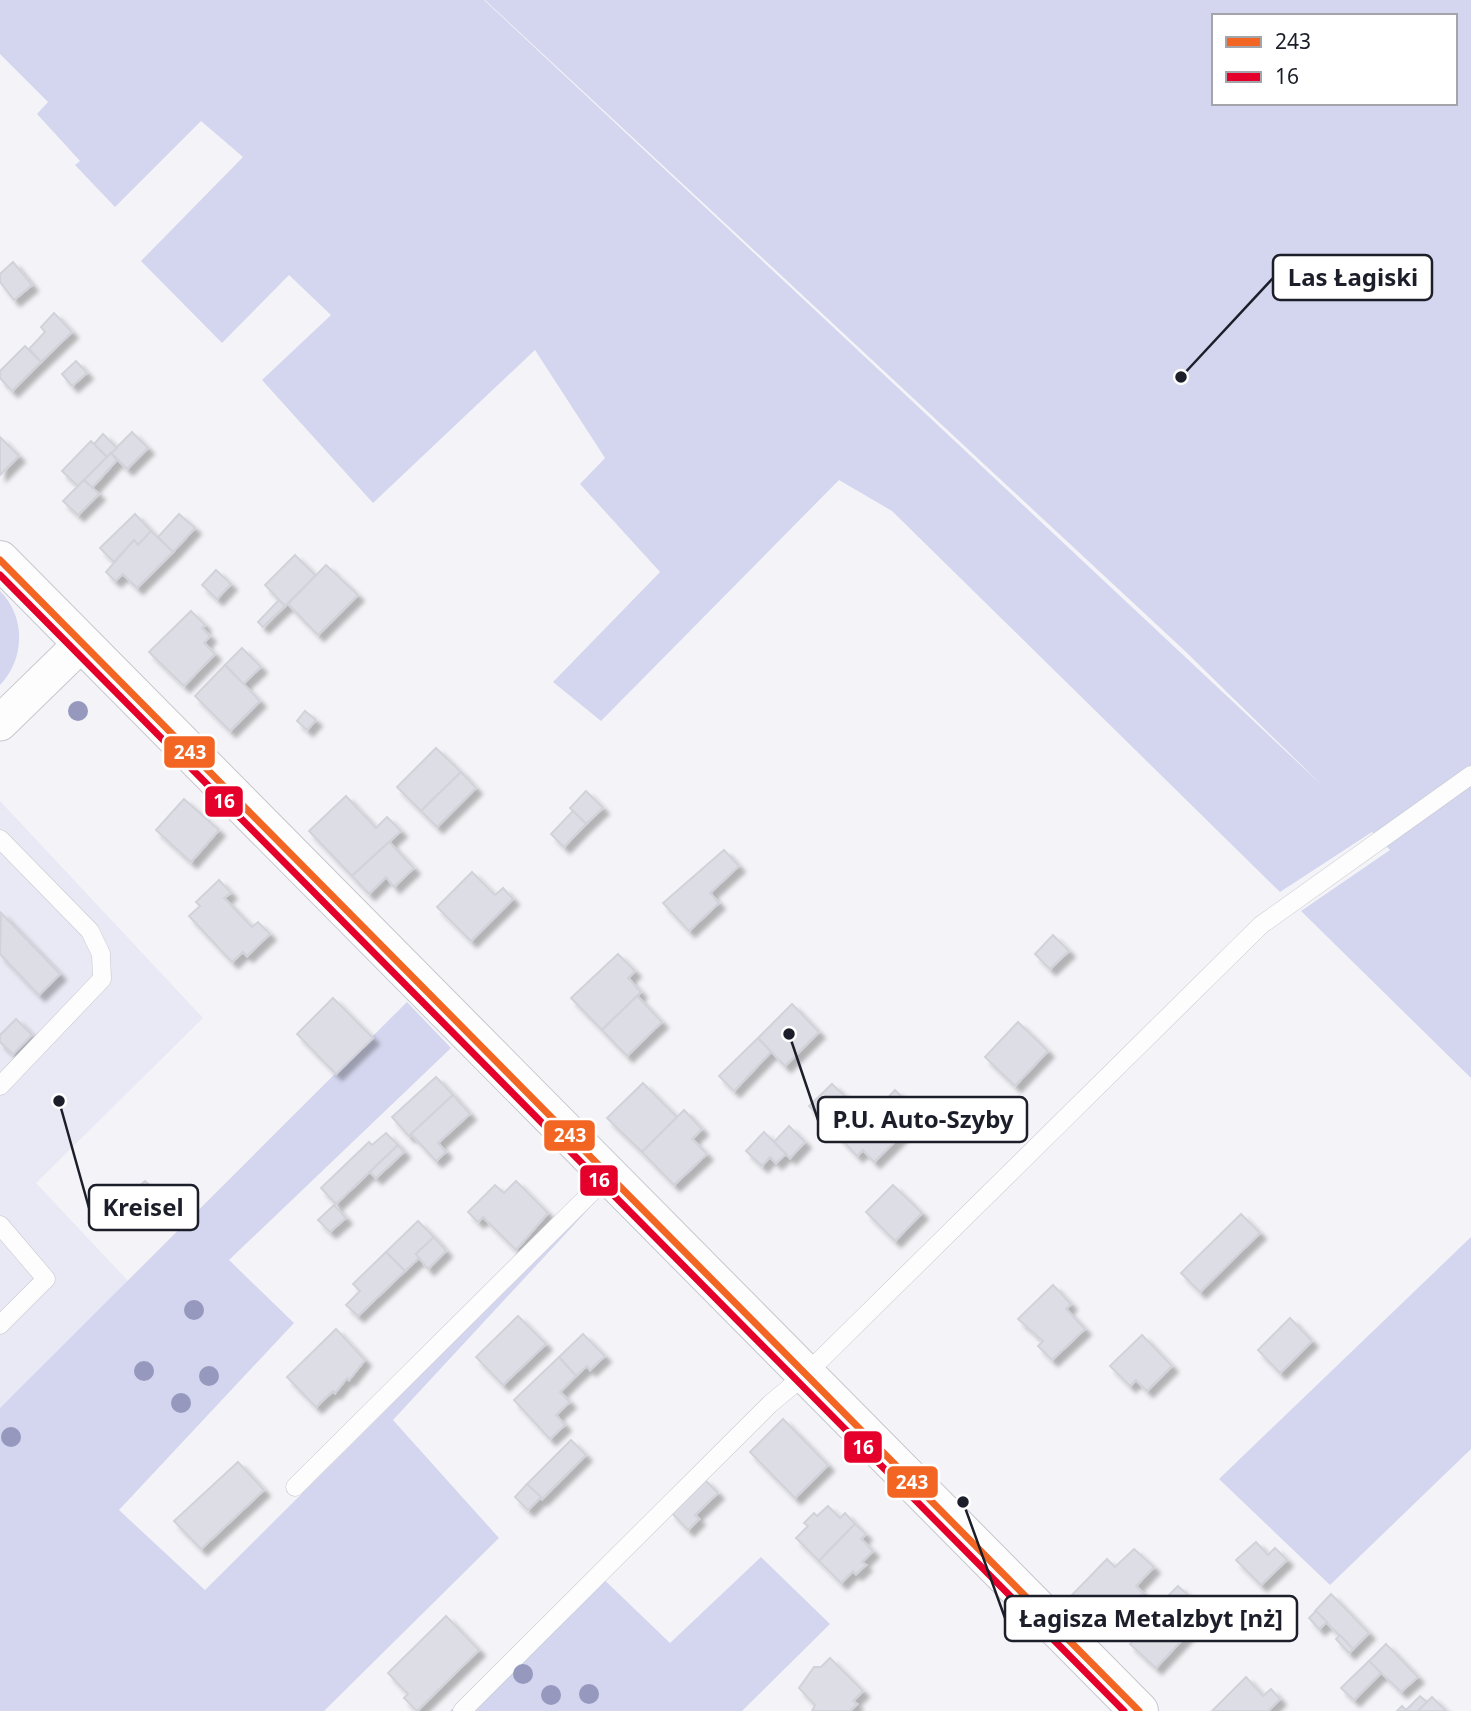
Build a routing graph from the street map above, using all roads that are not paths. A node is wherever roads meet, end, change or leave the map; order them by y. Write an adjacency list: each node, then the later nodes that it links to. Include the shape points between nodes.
1 (0, 560): 2 (street)
2 (82, 643): 3 (street); 7 (street)
3 (0, 723)
4 (1471, 775): 10 (lane, via 1261,925)
5 (0, 839): 6 (lane, via 90,931 102,954 102,979)
6 (0, 1086)
7 (609, 1175): 10 (street); 11 (lane)
8 (0, 1225): 9 (lane, via 46,1279)
9 (0, 1325)
10 (806, 1374): 12 (lane, via 770,1404); 13 (street)
11 (295, 1487)
12 (463, 1711)
13 (1139, 1711)

